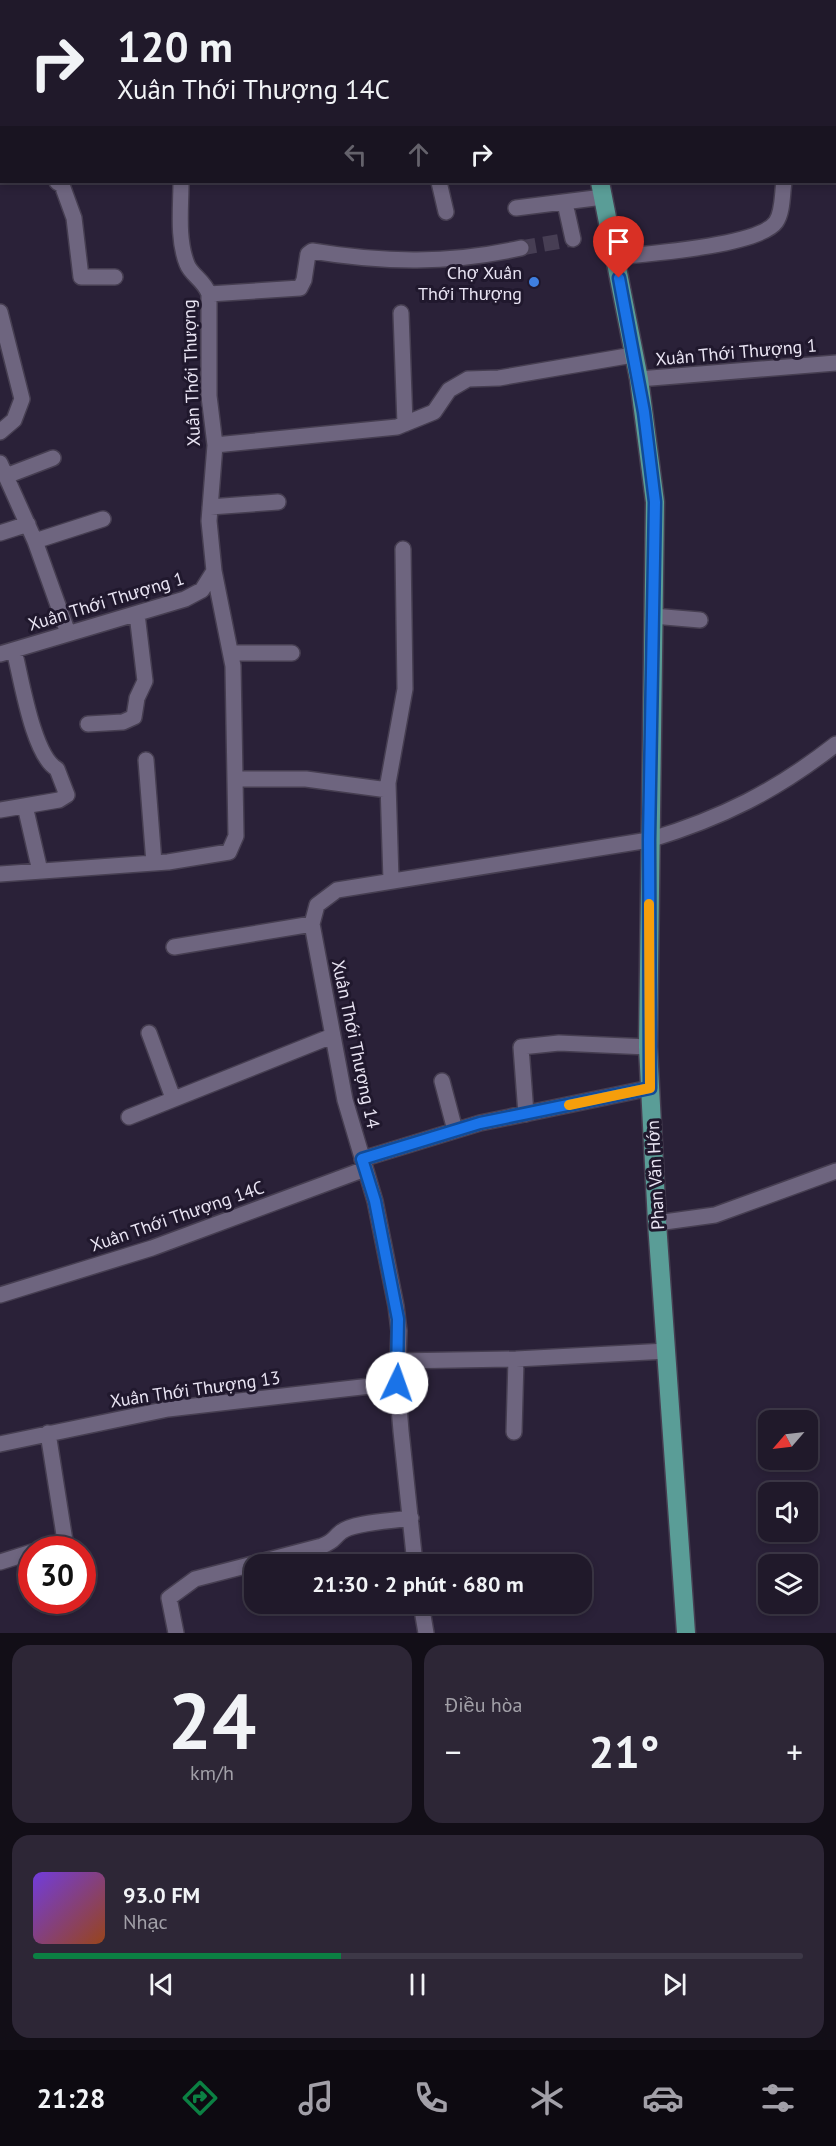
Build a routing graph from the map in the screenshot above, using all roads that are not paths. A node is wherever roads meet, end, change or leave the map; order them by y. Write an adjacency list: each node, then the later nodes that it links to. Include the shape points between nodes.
1 (59, 183): 12 (street, via 74,218 81,277)
2 (181, 183): 13 (street, Xuân Thới Thượng, via 186,262 203,280)
3 (439, 183): 8 (street)
4 (784, 183): 11 (street, via 777,221 766,232 684,249)
5 (601, 189): 6 (street); 11 (main road, Phan Văn Hớn)
6 (565, 202): 7 (street); 9 (street)
7 (516, 208)
8 (446, 212)
9 (573, 239)
10 (521, 248): 13 (street, via 450,261 406,262 312,252 308,254 300,288)
11 (615, 257): 17 (main road, Phan Văn Hớn)
12 (115, 277)
13 (209, 294): 22 (street, Xuân Thới Thượng, via 209,396)
14 (0, 312): 16 (street)
15 (401, 313): 20 (street)
16 (6, 353): 21 (street, via 22,399 15,420)
17 (633, 355): 19 (main road, Phan Văn Hớn); 20 (street, via 499,378 468,379 449,390 434,412)
18 (836, 363): 19 (street, Xuân Thới Thượng 1)
19 (639, 379): 34 (main road, Phan Văn Hớn, via 655,502)
20 (405, 424): 22 (street)
21 (0, 432)
22 (215, 445): 26 (street, Xuân Thới Thượng)
23 (53, 458): 24 (street)
24 (3, 470): 28 (street)
25 (278, 502): 26 (street)
26 (210, 507): 32 (street, Xuân Thới Thượng)
27 (103, 519): 30 (street)
28 (28, 524): 29 (street); 30 (street)
29 (0, 533)
30 (35, 541): 36 (street)
31 (403, 549): 44 (street, via 405,689)
32 (214, 571): 33 (street, Xuân Thới Thượng 1, via 208,583 194,595); 38 (street, Xuân Thới Thượng)
33 (137, 614): 36 (street, Xuân Thới Thượng 1); 40 (street, via 145,681 134,717 123,722)
34 (653, 616): 35 (street); 47 (main road, Phan Văn Hớn)
35 (700, 620)
36 (68, 633): 37 (street, Xuân Thới Thượng 1)
37 (7, 652): 45 (street, via 39,745 67,791 64,798)
38 (231, 653): 39 (street); 43 (street, Xuân Thới Thượng)
39 (292, 653)
40 (88, 724)
41 (836, 744): 47 (street, via 774,788 694,826)
42 (146, 760): 48 (street)
43 (235, 780): 44 (street, via 306,778); 48 (street, Xuân Thới Thượng, via 236,836 229,852)
44 (388, 789): 51 (street)
45 (25, 806): 46 (street); 49 (street)
46 (0, 810)
47 (649, 840): 51 (street); 56 (main road, Phan Văn Hớn)
48 (154, 863): 49 (street)
49 (39, 871): 50 (street)
50 (0, 874)
51 (391, 880): 52 (street, via 337,890 317,905)
52 (312, 924): 53 (street); 55 (street, Xuân Thới Thượng 14)
53 (174, 947)
54 (148, 1033): 59 (street)
55 (332, 1036): 59 (street); 63 (street, Xuân Thới Thượng 14)
56 (648, 1047): 58 (main road, Phan Văn Hớn); 60 (street, via 559,1043 521,1047)
57 (442, 1081): 62 (street)
58 (650, 1088): 60 (street, Xuân Thới Thượng 14C); 65 (main road, Phan Văn Hớn)
59 (173, 1098): 61 (street)
60 (526, 1114): 62 (street, Xuân Thới Thượng 14C)
61 (129, 1117)
62 (455, 1130): 63 (street, Xuân Thới Thượng 14C)
63 (363, 1164): 66 (street, Xuân Thới Thượng 14C, via 152,1248); 69 (street, Xuân Thới Thượng 14, via 375,1201 396,1306)
64 (836, 1171): 65 (street, via 715,1215)
65 (657, 1223): 67 (main road, Phan Văn Hớn)
66 (0, 1295)
67 (667, 1351): 68 (street); 82 (main road, Phan Văn Hớn)
68 (516, 1359): 69 (street); 71 (street)
69 (398, 1360): 70 (street, Xuân Thới Thượng 14)
70 (397, 1383): 72 (street, Xuân Thới Thượng 13, via 168,1409); 74 (street, Xuân Thới Thượng 14)
71 (514, 1432)
72 (48, 1433): 73 (street, Xuân Thới Thượng 13); 75 (street)
73 (0, 1444)
74 (411, 1518): 76 (street, Xuân Thới Thượng 14); 80 (street, via 352,1527 322,1546 195,1578 169,1598)
75 (64, 1536)
76 (414, 1554)
77 (18, 1556): 78 (street)
78 (0, 1562)
79 (423, 1614): 81 (street)
80 (176, 1633)
81 (426, 1633)
82 (686, 1633)

